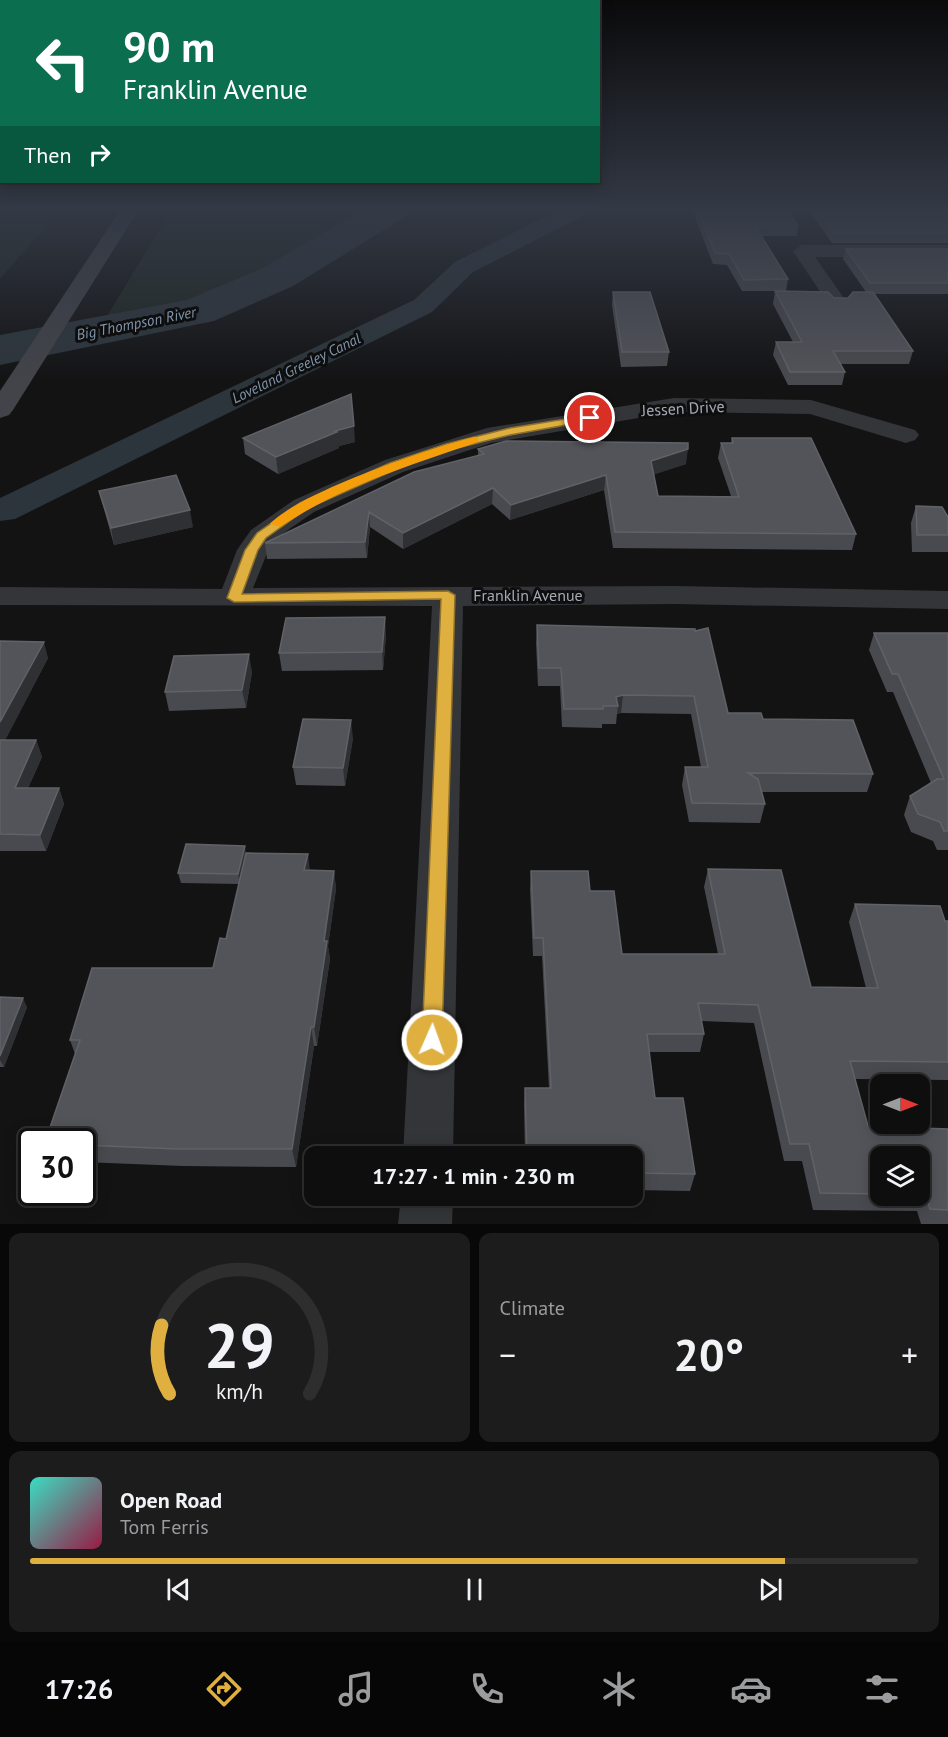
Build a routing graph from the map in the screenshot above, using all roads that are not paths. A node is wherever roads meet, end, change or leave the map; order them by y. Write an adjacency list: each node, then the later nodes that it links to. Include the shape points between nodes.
1 (93, 266): 4 (main road)
2 (812, 266): 3 (street)
3 (838, 304)
4 (0, 410)
5 (906, 435): 8 (street, Jessen Drive, via 811,407 674,405 487,436 394,466 304,506 261,536)
6 (448, 595): 8 (street, Franklin Avenue); 9 (street, Franklin Avenue); 10 (street)
7 (0, 596): 8 (street, Franklin Avenue)
8 (234, 598)
9 (948, 600)
10 (428, 1146)
11 (427, 1206): 12 (street)
12 (426, 1224)

